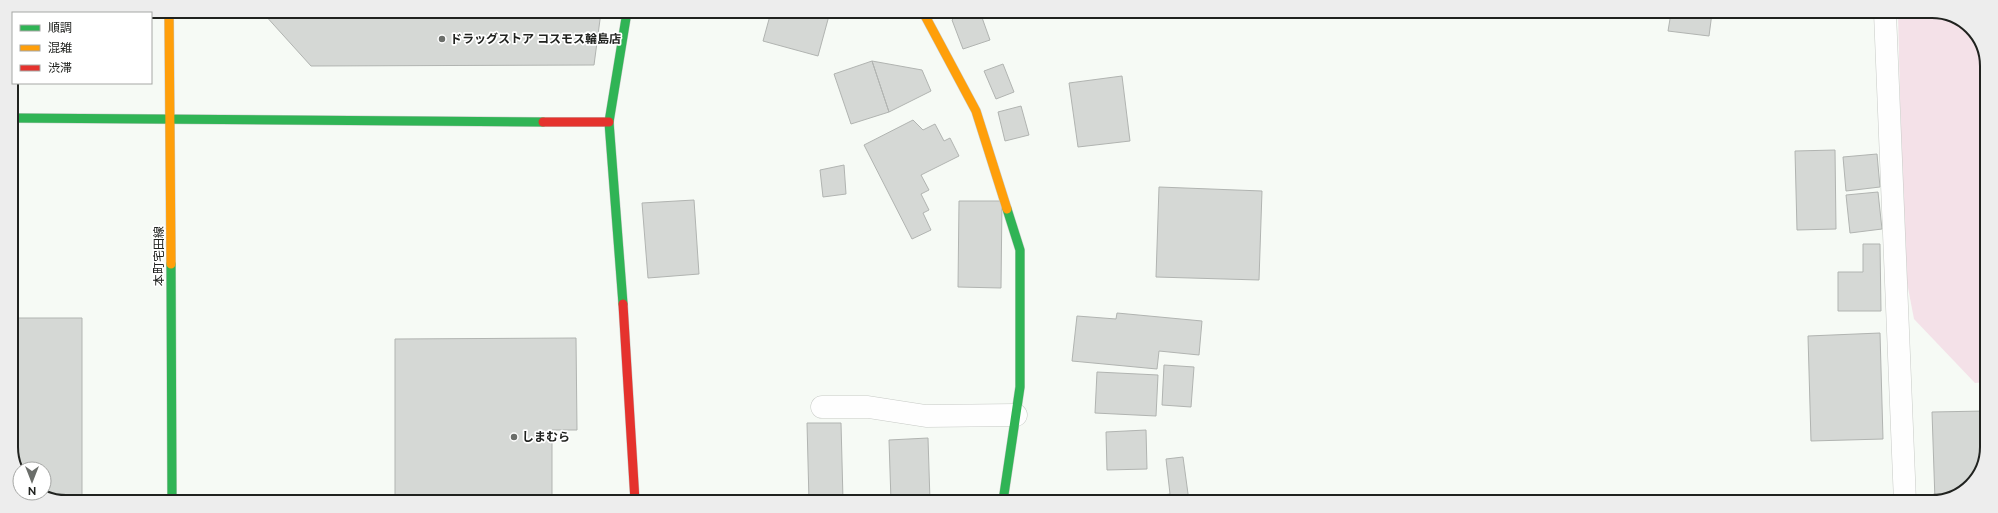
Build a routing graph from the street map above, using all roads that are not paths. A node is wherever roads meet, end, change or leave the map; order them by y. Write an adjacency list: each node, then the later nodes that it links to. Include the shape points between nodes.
1 (169, 18): 6 (street, 本町宅田線)
2 (626, 18): 7 (street)
3 (926, 18): 9 (street, via 976,110 1020,250 1020,387)
4 (1885, 18): 13 (street)
5 (18, 118): 6 (street)
6 (170, 120): 7 (street); 10 (street, 本町宅田線)
7 (609, 122): 11 (street)
8 (822, 407): 9 (street, via 868,407 926,416)
9 (1016, 415): 12 (street)
10 (172, 495)
11 (635, 495)
12 (1004, 495)
13 (1905, 495)

